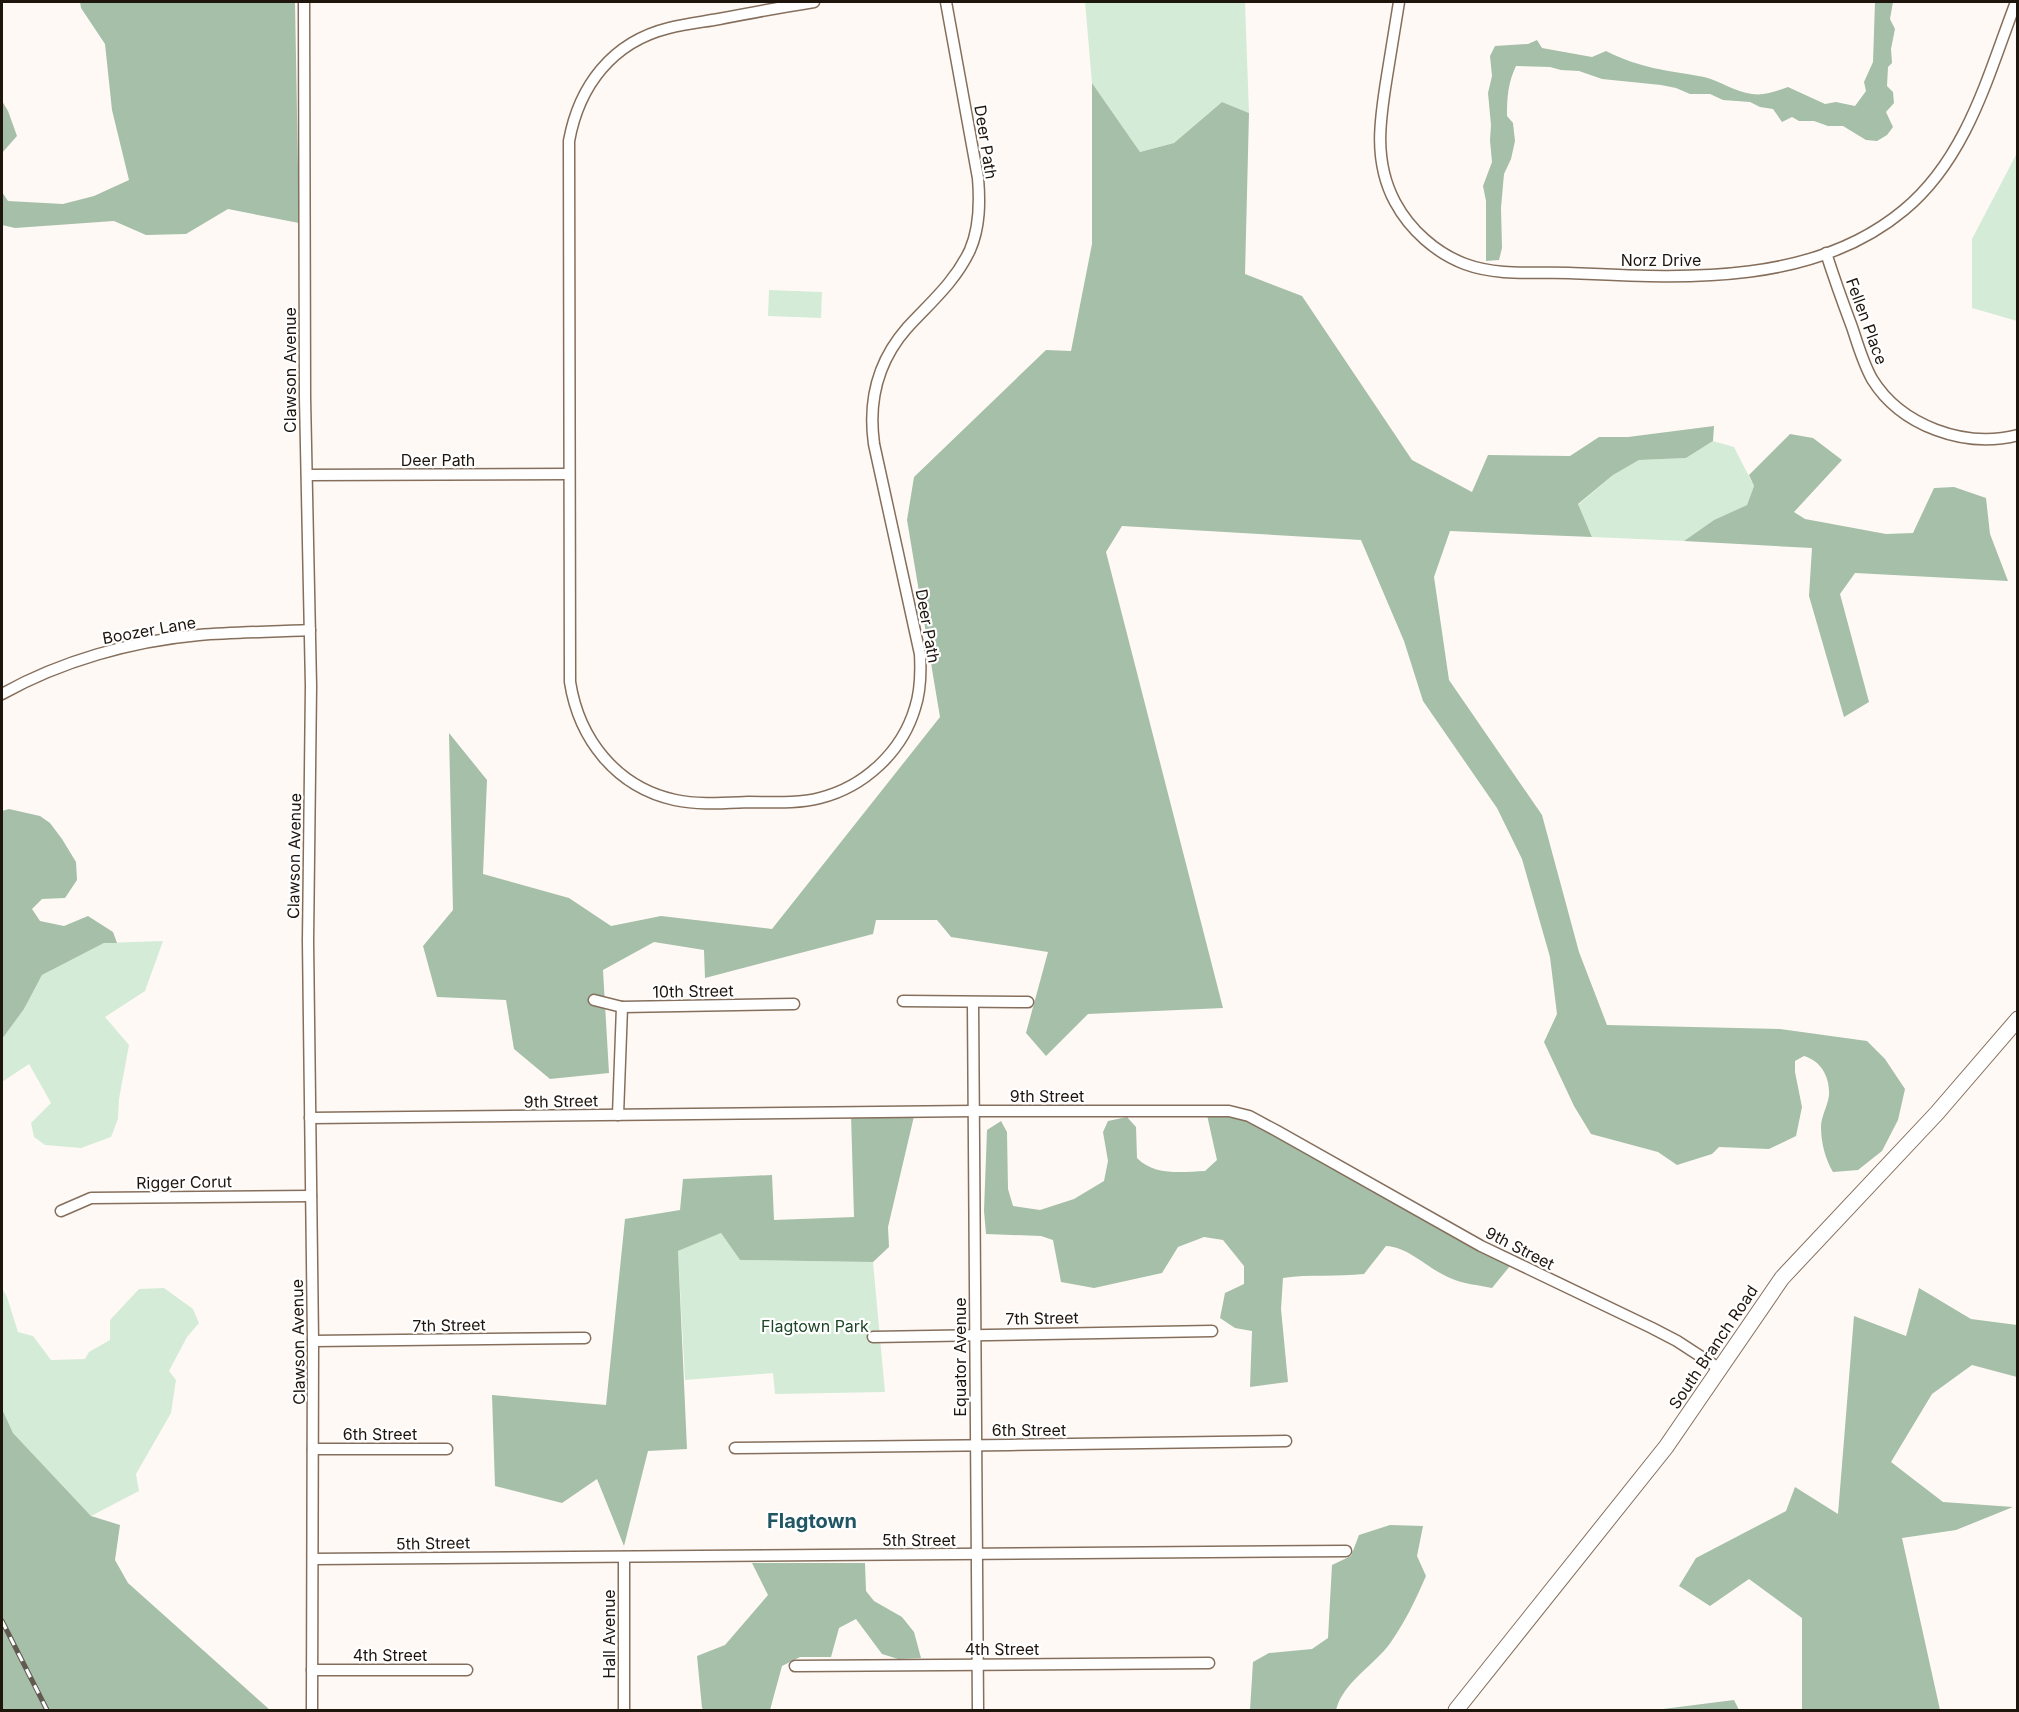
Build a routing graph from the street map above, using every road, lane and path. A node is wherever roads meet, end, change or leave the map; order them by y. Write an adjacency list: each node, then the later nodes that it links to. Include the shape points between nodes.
1 (304, 2): 9 (street, Clawson Avenue)
2 (814, 2): 8 (street, Deer Path, via 652,33 620,51 583,94 569,141)
3 (946, 2): 8 (street, Deer Path, via 980,201 975,232 964,262 894,344 874,389 874,444 921,673 915,708 888,757 862,779 835,794 786,802 675,800 640,788 611,766 579,720 570,682)
4 (1399, 2): 6 (street, Norz Drive, via 1380,126 1380,158 1387,183 1406,219 1432,246 1449,256 1484,269 1520,273 1694,277 1768,268)
5 (2016, 2): 6 (street, Norz Drive, via 1962,140 1943,168 1903,211 1868,235)
6 (1826, 253): 7 (street, Fellen Place, via 1863,360 1888,398 1903,412 1938,431 1981,439)
7 (2018, 435)
8 (569, 474): 9 (street, Deer Path)
9 (307, 475): 10 (street, Clawson Avenue)
10 (310, 630): 11 (street, Boozer Lane, via 173,638 87,658); 21 (street, Clawson Avenue)
11 (2, 694)
12 (594, 1000): 17 (street, 10th Street)
13 (903, 1001): 15 (street)
14 (1028, 1002): 15 (street)
15 (972, 1003): 19 (street, Equator Avenue)
16 (794, 1004): 17 (street, 10th Street)
17 (622, 1007): 20 (street)
18 (2018, 1019): 29 (street, South Branch Road, via 1937,1113 1782,1278)
19 (973, 1111): 20 (street, 9th Street); 25 (street, Equator Avenue); 29 (street, 9th Street, via 1230,1111 1249,1116 1481,1246 1677,1341)
20 (618, 1115): 21 (street, 9th Street)
21 (310, 1118): 22 (street, Clawson Avenue)
22 (311, 1196): 23 (street, Rigger Corut, via 91,1198); 28 (street, Clawson Avenue)
23 (61, 1211)
24 (1212, 1331): 25 (street, 7th Street)
25 (975, 1334): 26 (street, 7th Street); 31 (street, Equator Avenue)
26 (873, 1336)
27 (585, 1338): 28 (street, 7th Street)
28 (313, 1341): 33 (street, Clawson Avenue)
29 (1720, 1370): 47 (street, South Branch Road, via 1666,1447)
30 (1286, 1441): 31 (street, 6th Street)
31 (975, 1444): 32 (street, 6th Street); 36 (street, Equator Avenue)
32 (735, 1448)
33 (313, 1449): 34 (street, 6th Street); 38 (street, Clawson Avenue)
34 (447, 1449)
35 (1346, 1551): 36 (street, 5th Street)
36 (977, 1555): 37 (street, 5th Street); 40 (street, Equator Avenue)
37 (624, 1557): 38 (street, 5th Street); 45 (street, Hall Avenue)
38 (313, 1559): 42 (street, Clawson Avenue)
39 (1209, 1663): 40 (street, 4th Street)
40 (978, 1664): 41 (street, 4th Street); 46 (street, Equator Avenue)
41 (795, 1666)
42 (312, 1670): 43 (street, 4th Street); 44 (street, Clawson Avenue)
43 (467, 1670)
44 (312, 1710)
45 (624, 1710)
46 (978, 1710)
47 (1456, 1710)

